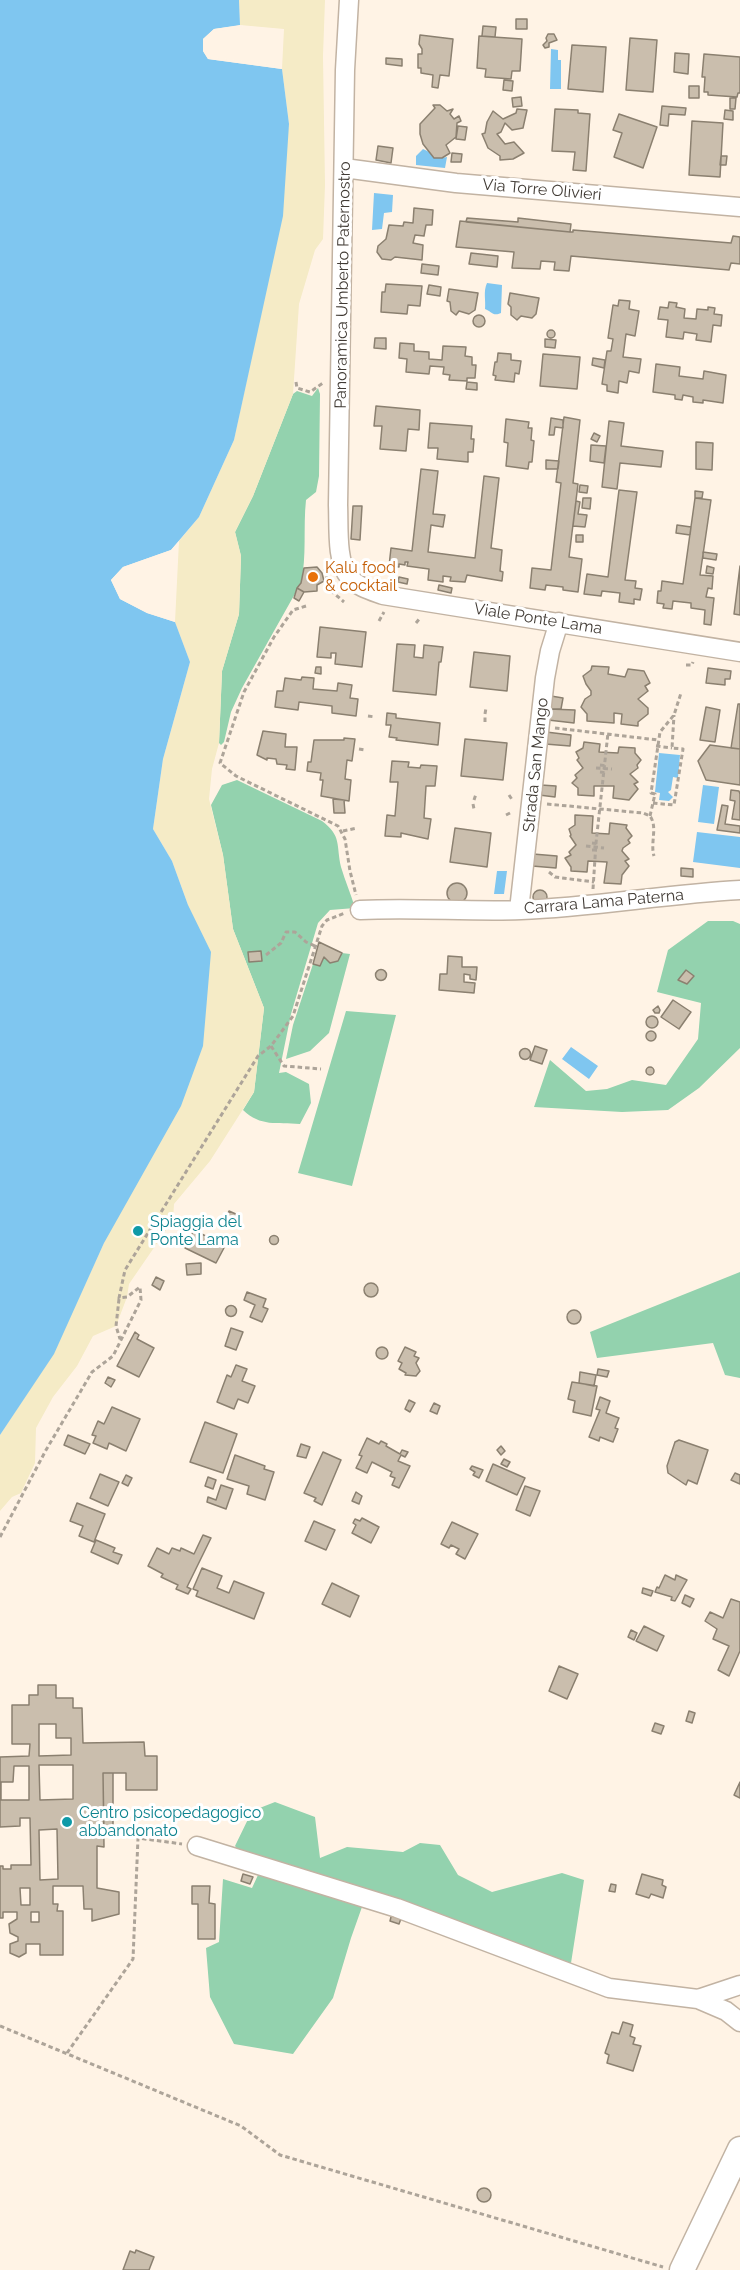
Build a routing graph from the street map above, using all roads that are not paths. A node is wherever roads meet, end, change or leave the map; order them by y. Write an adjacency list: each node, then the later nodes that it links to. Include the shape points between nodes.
1 (350, 0): 2 (street, Panoramica Umberto Paternostro)
2 (344, 168): 3 (street, Via Torre Olivieri, via 456,183); 4 (street, Panoramica Umberto Paternostro, via 338,506)
3 (740, 207)
4 (344, 569): 5 (street, Viale Ponte Lama, via 357,584 383,595)
5 (559, 622): 6 (street, Viale Ponte Lama); 9 (street, Strada San Mango, via 545,678)
6 (740, 652)
7 (740, 890): 9 (street, Carrara Lama Paterna)
8 (360, 910): 9 (street, Carrara Lama Paterna)
9 (519, 910)
10 (197, 1846): 12 (street, via 397,1908 609,1988)
11 (740, 1985): 12 (street)
12 (698, 1999): 13 (street)
13 (735, 2014)
14 (740, 2149): 15 (main road)
15 (682, 2270)

